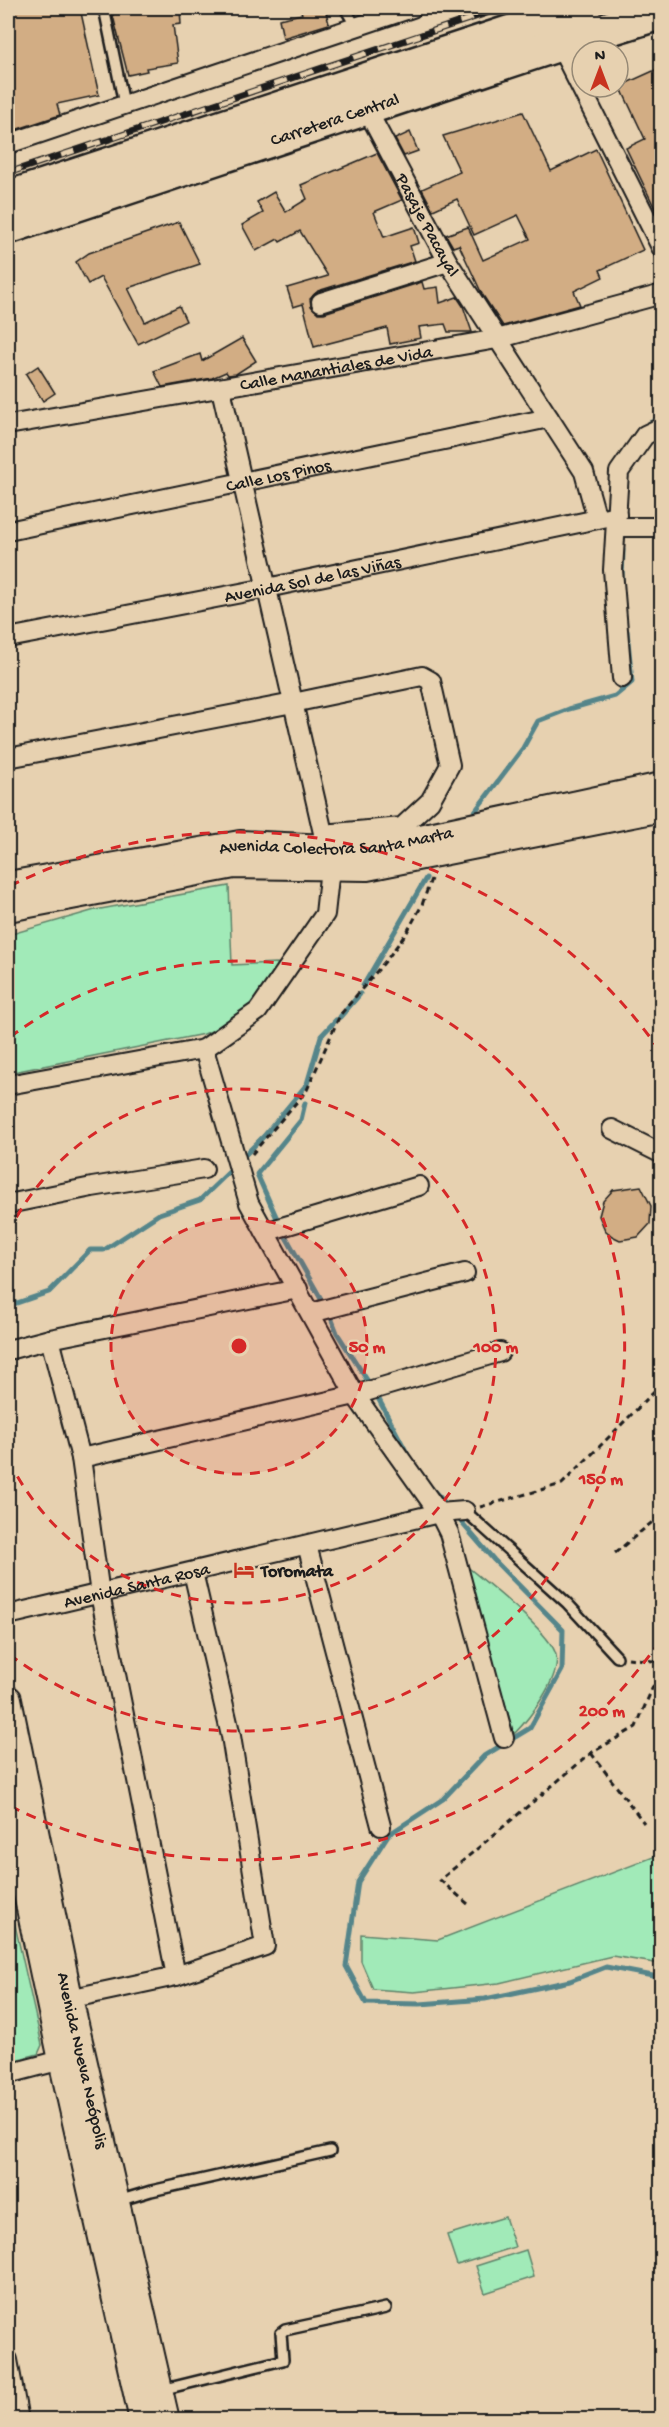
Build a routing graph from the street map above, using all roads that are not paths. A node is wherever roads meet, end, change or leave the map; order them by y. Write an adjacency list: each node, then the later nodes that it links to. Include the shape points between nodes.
1 (104, 8): 8 (lane)
2 (345, 8): 6 (lane)
3 (410, 8): 6 (street)
4 (584, 8): 11 (highway, Carretera Central)
5 (662, 12): 7 (highway, Carretera Central)
6 (356, 27): 8 (street)
7 (559, 44): 9 (highway, Carretera Central); 13 (street)
8 (124, 104): 10 (street)
9 (366, 108): 12 (highway, Carretera Central); 14 (street, Pasaje Pacayal)
10 (8, 144)
11 (8, 198)
12 (8, 227)
13 (662, 249)
14 (448, 262): 16 (street); 17 (street, Pasaje Pacayal)
15 (662, 294): 17 (street, Calle Manantiales de Vida)
16 (321, 302)
17 (496, 339): 18 (street, Calle Manantiales de Vida); 19 (street, Pasaje Pacayal)
18 (221, 388): 20 (street, Calle Manantiales de Vida); 22 (street)
19 (549, 418): 22 (street, Calle Los Pinos); 23 (street, Pasaje Pacayal, via 584,472)
20 (8, 425)
21 (662, 427): 24 (street, via 645,435 619,471)
22 (243, 482): 26 (street, Calle Los Pinos); 27 (street)
23 (597, 519): 24 (street, Avenida Sol de las Viñas); 27 (street, Avenida Sol de las Viñas)
24 (616, 521): 25 (street, Avenida Sol de las Viñas); 29 (street, via 614,570)
25 (662, 528)
26 (8, 531)
27 (267, 588): 28 (street, Avenida Sol de las Viñas); 30 (street)
28 (8, 638)
29 (622, 678)
30 (293, 703): 31 (street); 34 (street); 34 (street, via 422,676 431,681 434,692 450,765 430,801 402,827)
31 (8, 758)
32 (662, 786): 34 (street, Avenida Colectora Santa Marta, via 383,846)
33 (662, 808): 34 (street, Avenida Colectora Santa Marta, via 367,867)
34 (327, 850): 35 (street, Avenida Colectora Santa Marta, via 240,843); 36 (street, Avenida Colectora Santa Marta); 37 (street, via 324,914 258,1011)
35 (8, 885)
36 (8, 908)
37 (204, 1049): 38 (street); 44 (street, via 249,1203)
38 (8, 1085)
39 (612, 1129): 40 (street)
40 (662, 1154)
41 (204, 1169): 43 (street)
42 (419, 1186): 44 (street)
43 (8, 1204)
44 (266, 1232): 46 (street)
45 (465, 1273): 47 (street)
46 (298, 1289): 47 (street); 48 (street)
47 (311, 1313): 51 (street)
48 (50, 1339): 49 (street); 52 (street)
49 (8, 1350)
50 (501, 1352): 51 (street)
51 (355, 1395): 52 (street); 54 (street)
52 (81, 1458): 57 (street)
53 (465, 1511): 54 (street, Avenida Santa Rosa); 59 (lane, via 567,1603)
54 (439, 1513): 55 (street, Avenida Santa Rosa); 61 (street, via 449,1533)
55 (307, 1545): 56 (street, Avenida Santa Rosa); 63 (street)
56 (193, 1572): 57 (street, Avenida Santa Rosa); 64 (street, via 231,1736 266,1946)
57 (100, 1594): 58 (street, Avenida Santa Rosa); 64 (street)
58 (8, 1616)
59 (617, 1657)
60 (8, 1699): 65 (street, Avenida Nueva Neópolis)
61 (504, 1738)
62 (8, 1804): 65 (street, Avenida Nueva Neópolis)
63 (381, 1826)
64 (176, 1976): 65 (street)
65 (59, 2000): 66 (street, Avenida Nueva Neópolis)
66 (72, 2058): 67 (street); 68 (street, Avenida Nueva Neópolis)
67 (8, 2073)
68 (79, 2088): 70 (street, Avenida Nueva Neópolis); 75 (street, Avenida Nueva Neópolis)
69 (330, 2151): 70 (lane)
70 (116, 2202): 73 (street, Avenida Nueva Neópolis)
71 (386, 2308): 73 (lane, via 285,2330 280,2339 283,2360)
72 (8, 2361): 74 (street)
73 (159, 2391): 76 (street, Avenida Nueva Neópolis)
74 (19, 2420)
75 (144, 2420)
76 (166, 2420)

